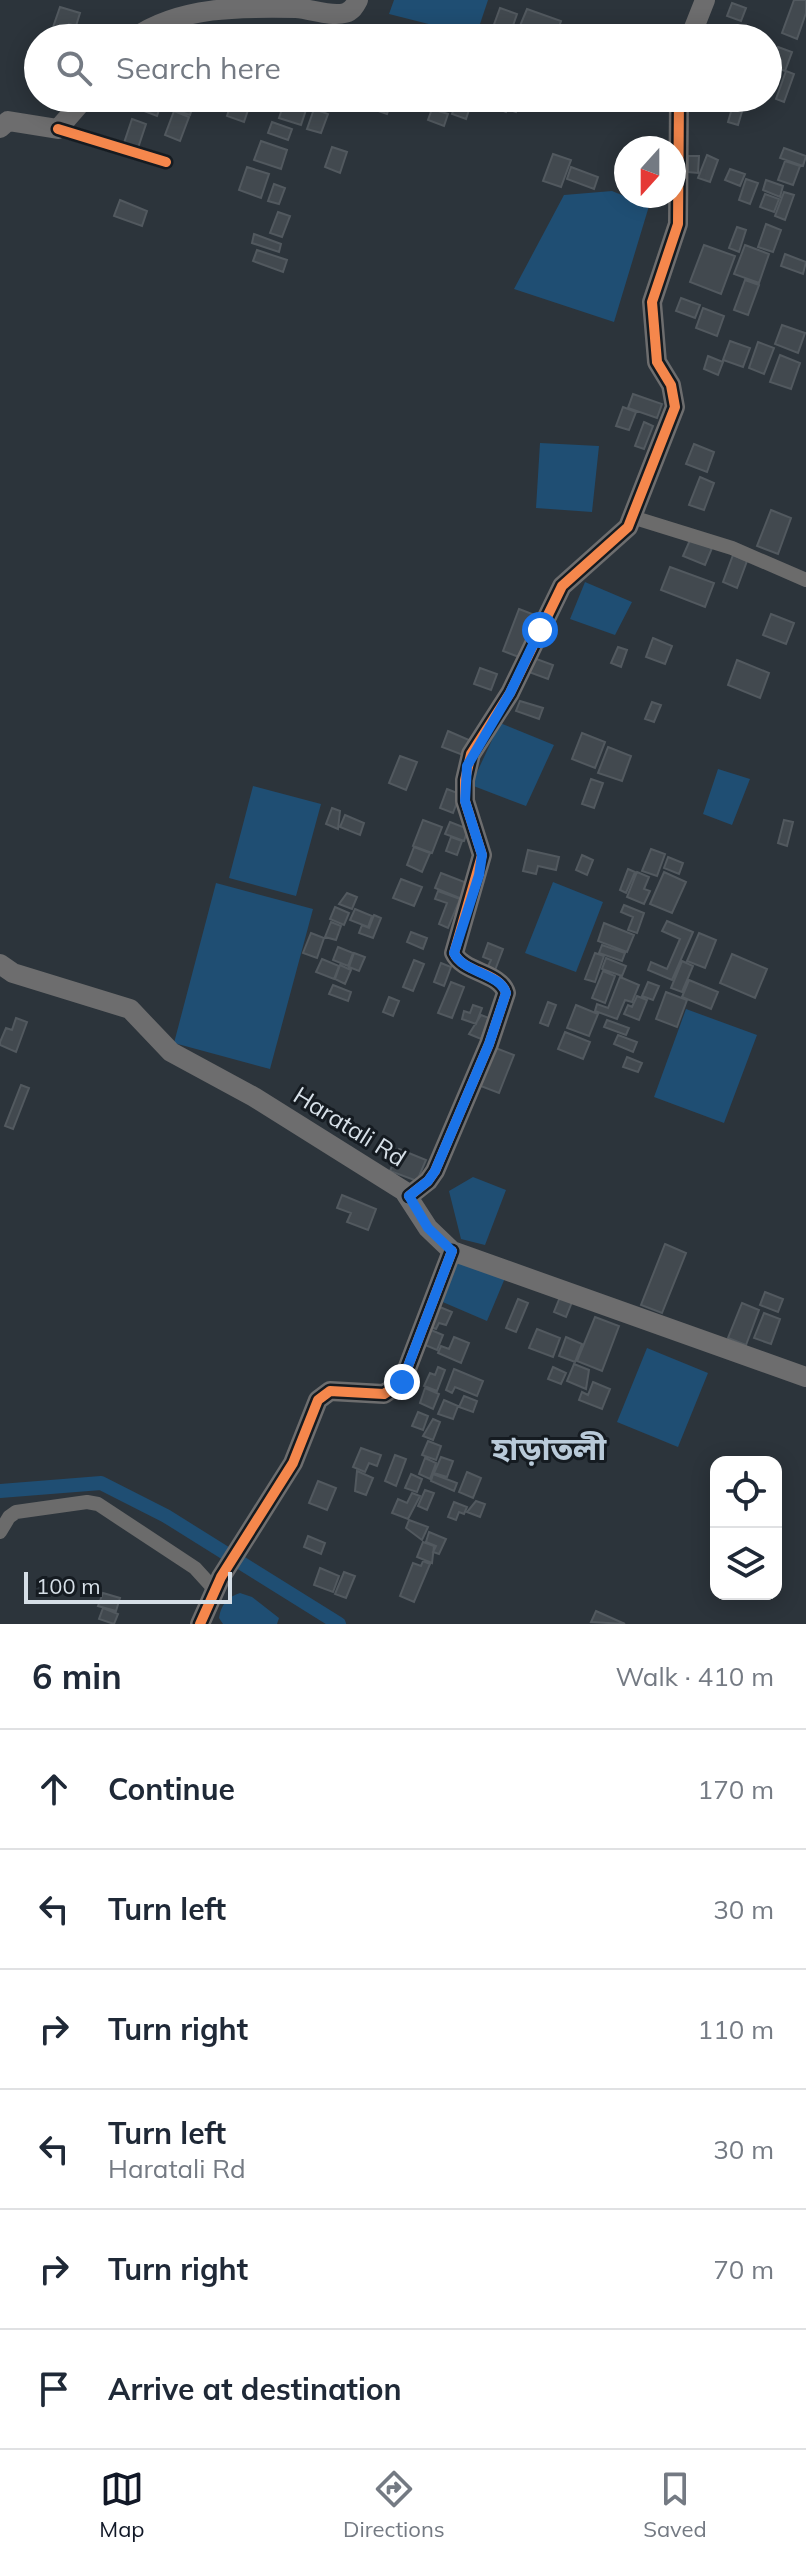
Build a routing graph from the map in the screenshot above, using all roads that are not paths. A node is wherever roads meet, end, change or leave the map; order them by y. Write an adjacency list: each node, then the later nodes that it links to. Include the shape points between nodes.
1 (358, 0): 3 (street, via 345,13 298,8 189,14)
2 (705, 0): 4 (street)
3 (158, 24)
4 (696, 24)
5 (73, 112): 8 (street)
6 (679, 112): 10 (street, via 678,224 652,302 657,362 671,385 675,407)
7 (0, 128): 8 (street, via 8,121)
8 (58, 129): 9 (street)
9 (166, 162)
10 (632, 517): 11 (street, via 732,548); 13 (street, via 624,534 562,586 467,766 465,801 482,855 454,953 459,962 502,985 506,993 435,1171)
11 (806, 580)
12 (0, 964): 13 (street, Haratali Rd, via 13,973 130,1009 171,1052 254,1097)
13 (409, 1196): 14 (street, Haratali Rd, via 428,1228)
14 (452, 1251): 15 (street, Haratali Rd); 17 (street, via 402,1382 391,1392 373,1396 323,1394 293,1463)
15 (806, 1377)
16 (0, 1532): 17 (street, via 16,1512 98,1504)
17 (218, 1584): 18 (street)
18 (200, 1624)

